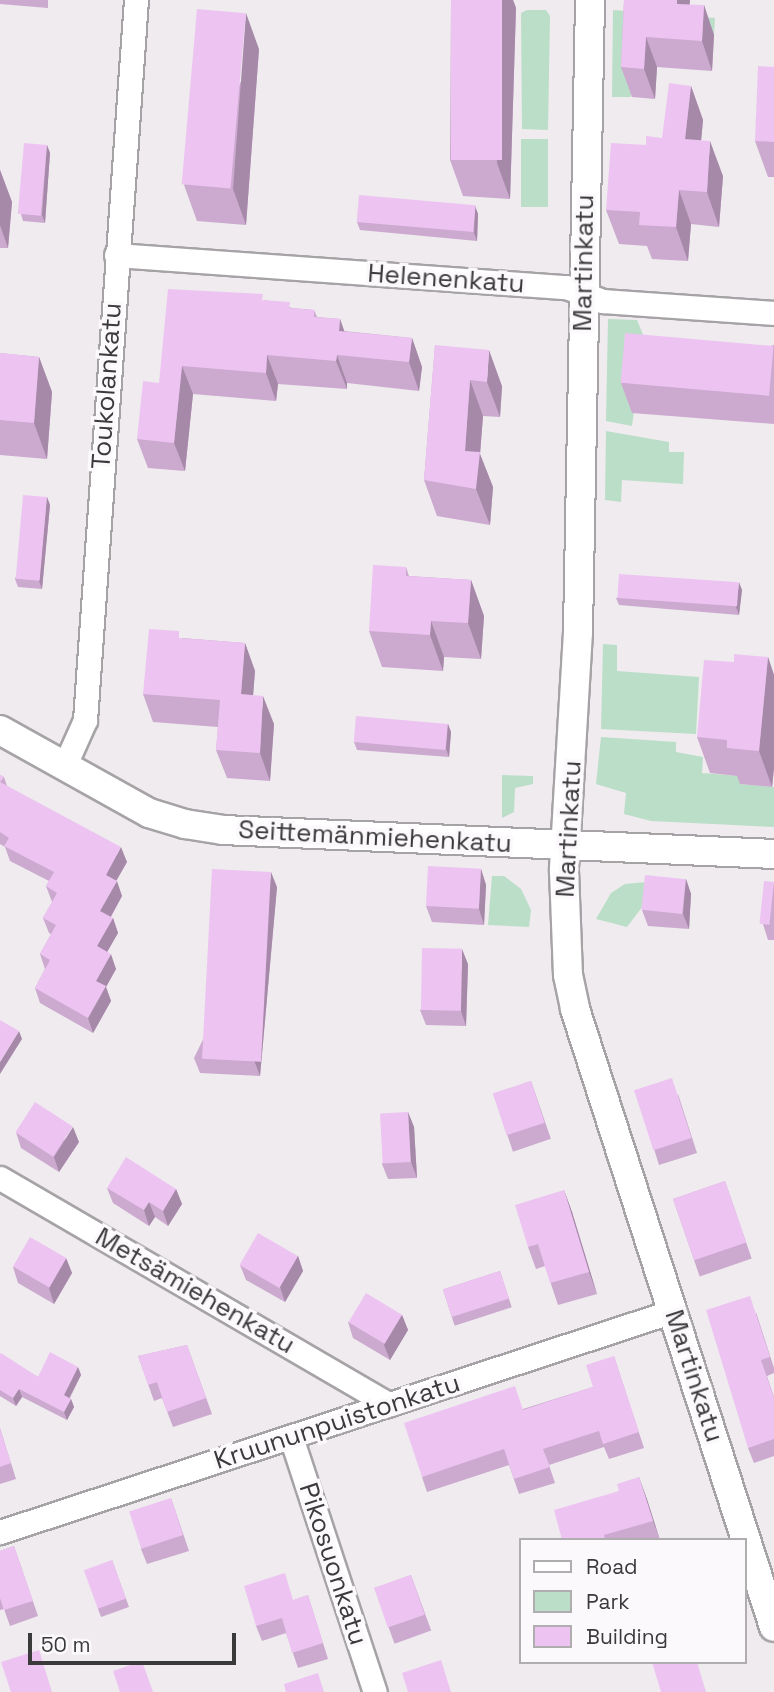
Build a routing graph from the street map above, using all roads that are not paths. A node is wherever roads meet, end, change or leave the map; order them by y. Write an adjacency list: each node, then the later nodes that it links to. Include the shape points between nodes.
1 (136, 0): 3 (street, Toukolankatu)
2 (590, 0): 4 (street, Martinkatu)
3 (116, 255): 4 (street, Helenenkatu, via 566,287); 7 (street, Toukolankatu, via 85,720)
4 (583, 294): 5 (street, Helenenkatu, via 603,301); 8 (street, Martinkatu, via 578,645)
5 (774, 313)
6 (0, 730): 7 (street, Seittemänmiehenkatu)
7 (64, 767): 8 (street, Seittemänmiehenkatu, via 149,813 184,824)
8 (566, 846): 9 (street, Seittemänmiehenkatu); 11 (street, Martinkatu, via 564,926 575,1009)
9 (774, 854)
10 (0, 1178): 12 (street, Metsämiehenkatu)
11 (673, 1311): 12 (street, Kruununpuistonkatu); 15 (street, Martinkatu)
12 (389, 1404): 13 (street, Kruununpuistonkatu)
13 (291, 1437): 14 (street, Kruununpuistonkatu); 18 (street, Pikosuonkatu)
14 (0, 1532)
15 (746, 1538)
16 (746, 1539): 17 (street, Martinkatu)
17 (774, 1627)
18 (375, 1692)

